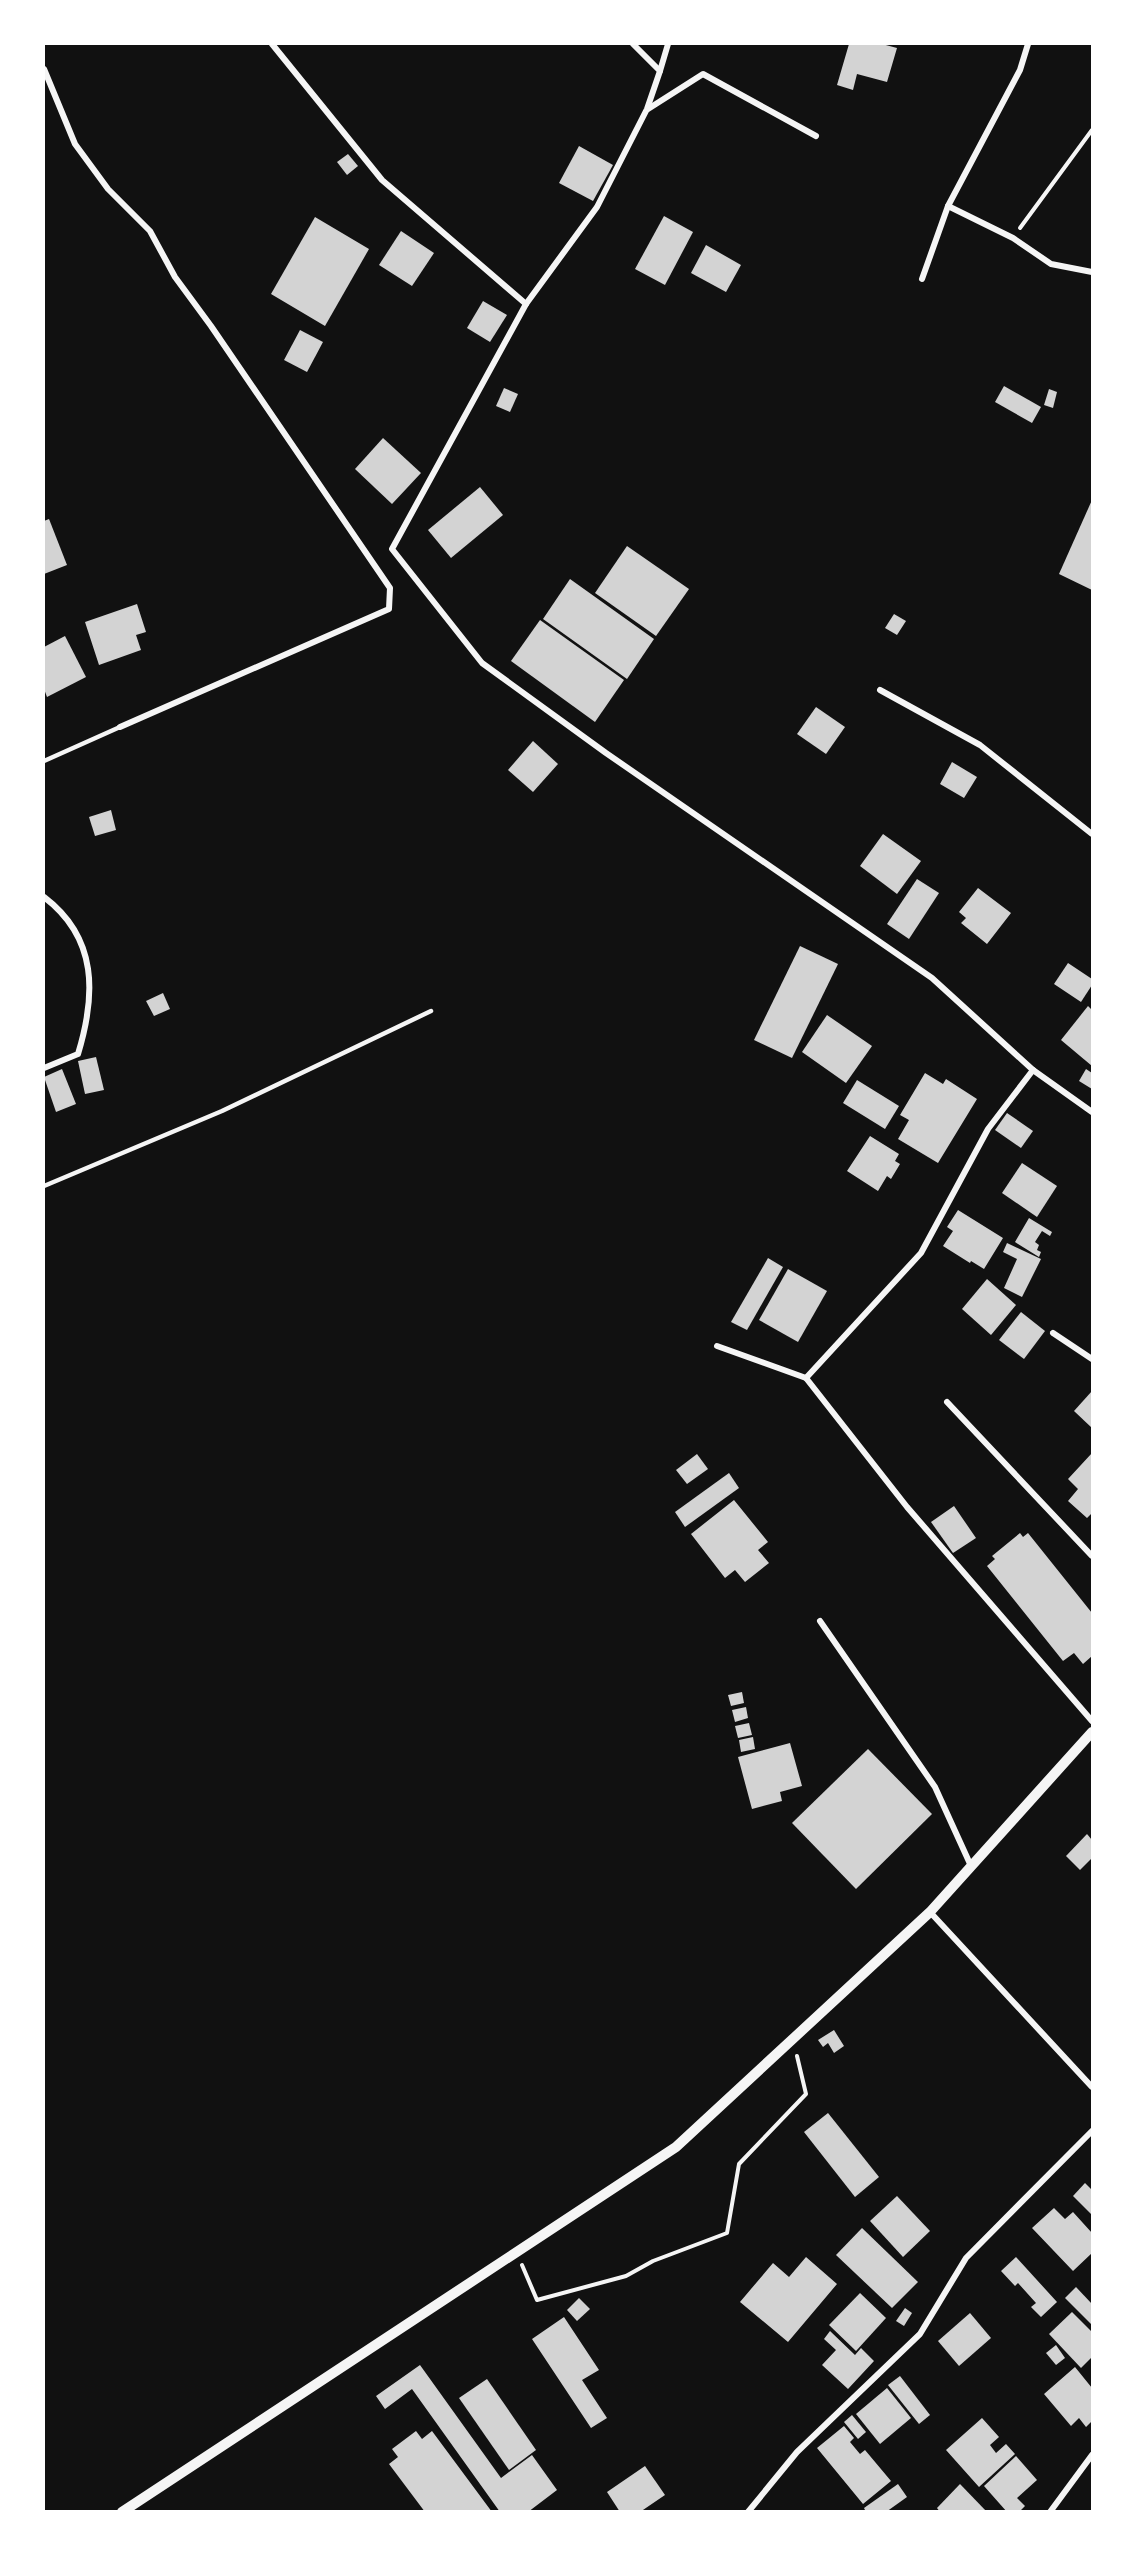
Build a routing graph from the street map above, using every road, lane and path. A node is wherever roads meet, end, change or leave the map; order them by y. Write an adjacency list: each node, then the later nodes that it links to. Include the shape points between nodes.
1 (272, 44): 14 (street, via 382,180)
2 (633, 44): 6 (street)
3 (668, 44): 6 (street)
4 (1028, 44): 10 (street, via 1020,70)
5 (44, 69): 16 (street, via 75,144 108,189 150,231 175,277 390,588 389,609)
6 (660, 71): 7 (street)
7 (647, 109): 9 (street, via 703,74); 14 (street, via 597,207)
8 (1092, 130): 11 (path)
9 (816, 136)
10 (948, 206): 11 (street); 13 (street)
11 (1013, 238): 12 (street, via 1051,264)
12 (1092, 272)
13 (922, 279)
14 (526, 304): 22 (street, via 392,549 482,663 932,978)
15 (880, 690): 18 (street, via 980,745)
16 (120, 727): 17 (lane)
17 (44, 761)
18 (1092, 834)
19 (44, 897): 21 (street, via 67,919 85,947 90,987 87,1024 78,1054)
20 (431, 1011): 24 (lane, via 222,1111)
21 (44, 1068)
22 (1033, 1070): 23 (street); 28 (street, via 988,1129 921,1253)
23 (1092, 1112)
24 (44, 1186)
25 (1053, 1334): 27 (street)
26 (717, 1346): 28 (street)
27 (1092, 1359)
28 (806, 1378): 32 (street, via 907,1508)
29 (947, 1402): 30 (street)
30 (1092, 1556)
31 (820, 1621): 34 (street, via 935,1788)
32 (1092, 1721)
33 (1092, 1732): 34 (street)
34 (972, 1867): 35 (street)
35 (930, 1912): 36 (street); 37 (street)
36 (793, 2038): 39 (street, via 676,2147); 39 (path, via 806,2094 739,2164 727,2233 653,2261 626,2276 537,2300)
37 (1092, 2087)
38 (1092, 2131): 42 (street, via 966,2258 920,2334 797,2452)
39 (516, 2252): 41 (street)
40 (1092, 2455): 43 (street)
41 (122, 2511)
42 (748, 2511)
43 (1050, 2511)

